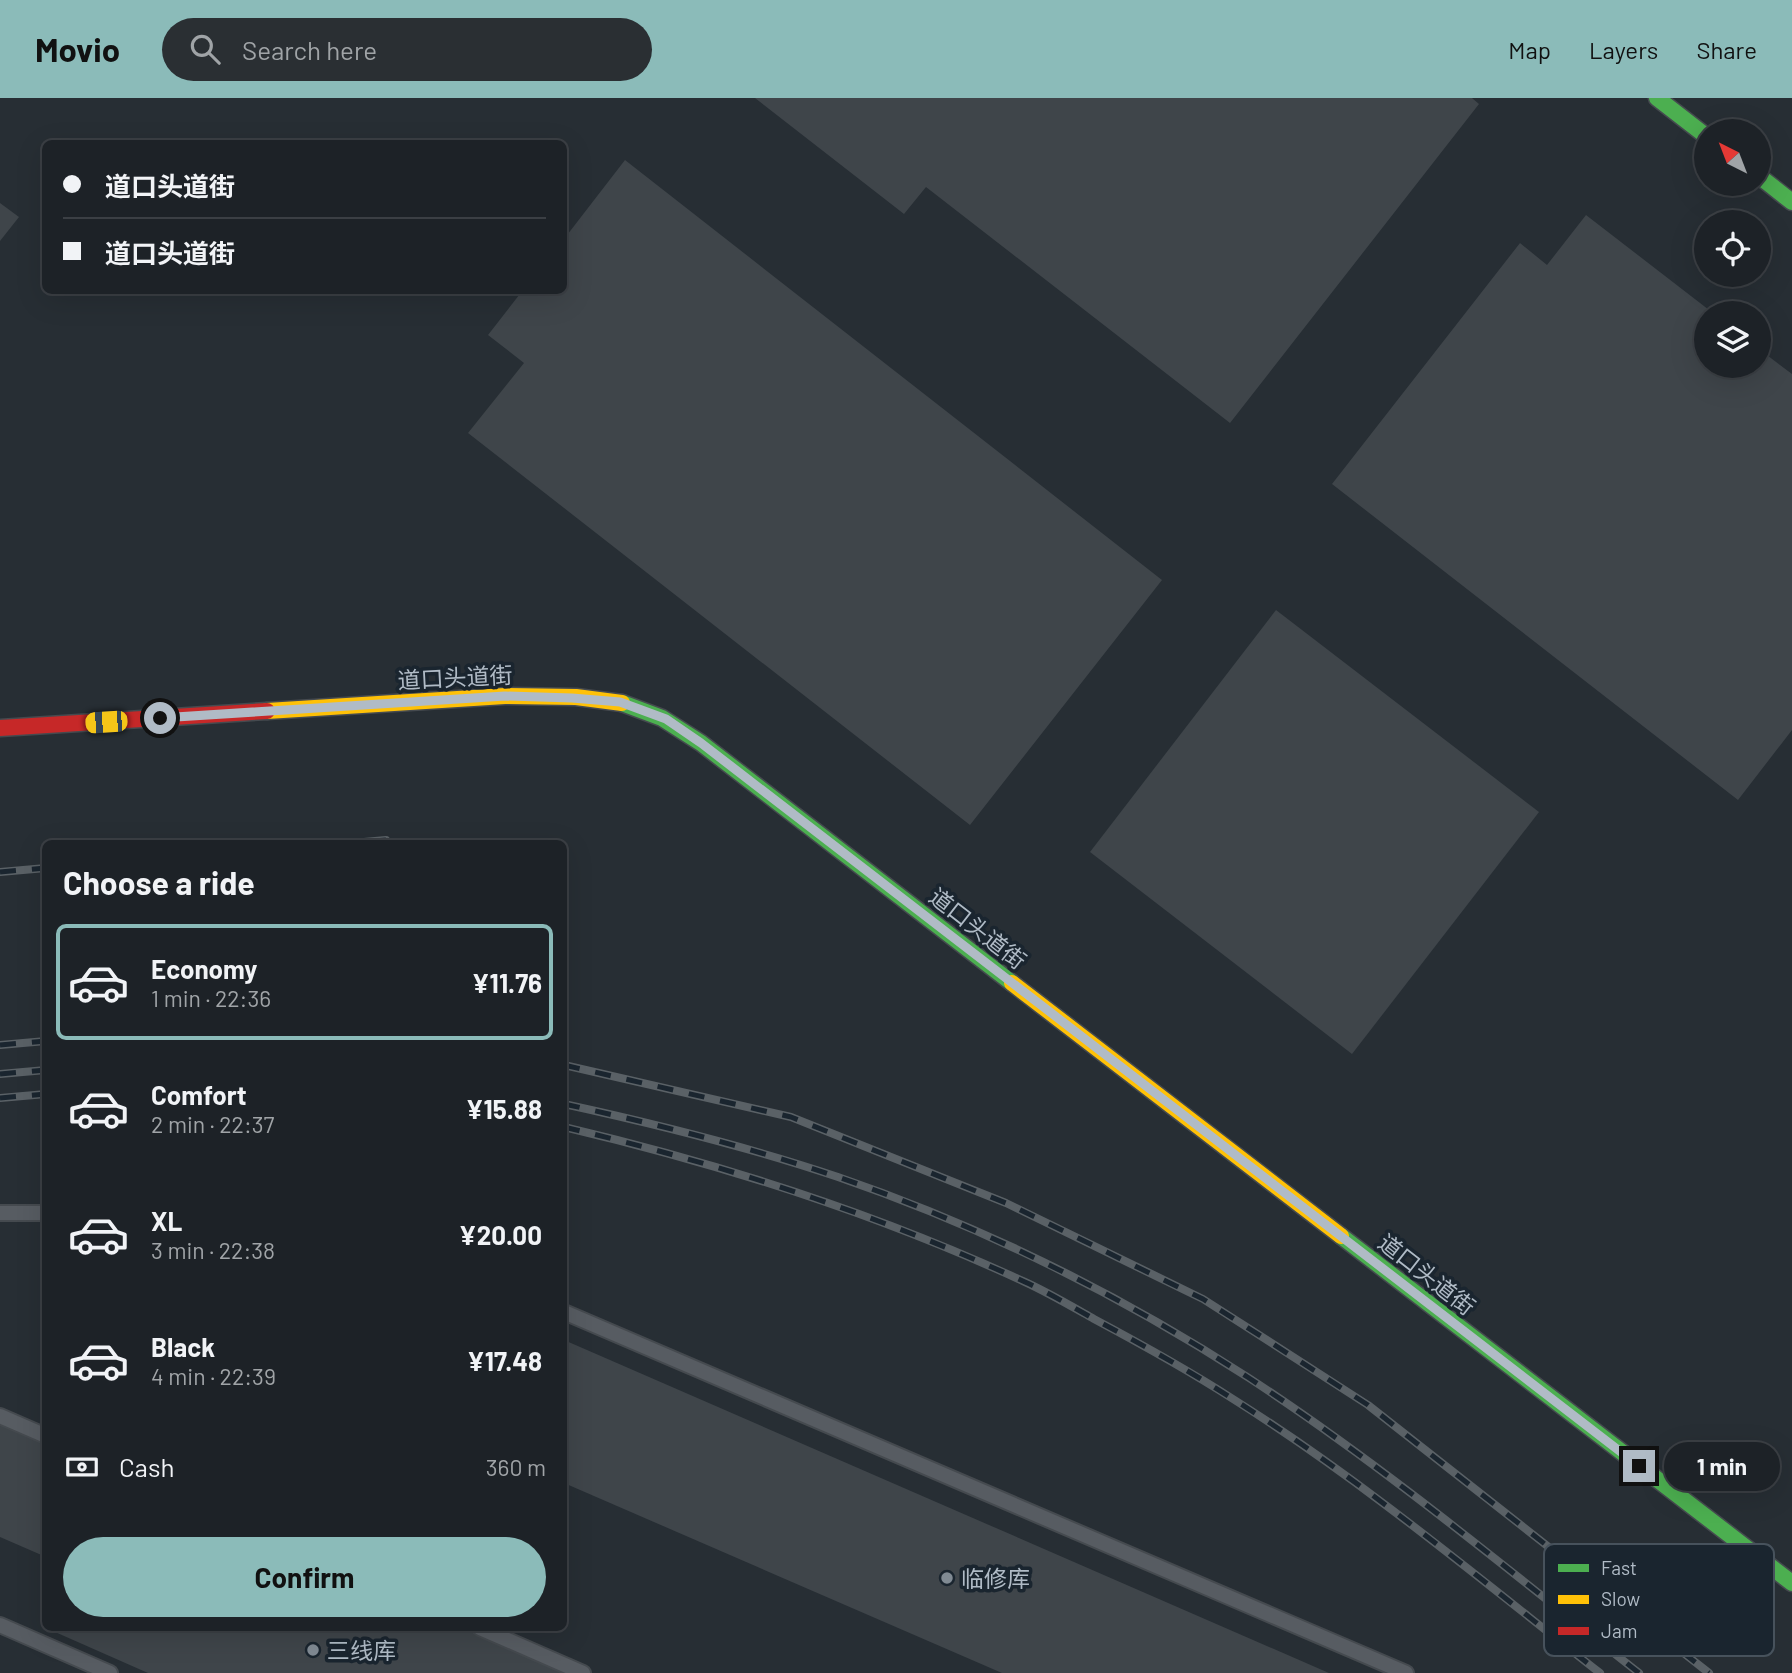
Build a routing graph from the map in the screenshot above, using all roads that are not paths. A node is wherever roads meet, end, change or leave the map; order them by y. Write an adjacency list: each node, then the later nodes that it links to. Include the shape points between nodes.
1 (1657, 98): 2 (street)
2 (1694, 127)
3 (1771, 185): 4 (street)
4 (1792, 202)
5 (0, 728): 11 (street, 道口头道街, via 505,696 620,702 666,719)
6 (0, 1213): 7 (lane)
7 (42, 1213)
8 (567, 1313): 18 (lane)
9 (0, 1416): 10 (lane)
10 (42, 1434)
11 (1741, 1544)
12 (1774, 1569): 13 (street, 道口头道街)
13 (1792, 1583)
14 (0, 1625): 16 (lane)
15 (487, 1631): 17 (lane)
16 (110, 1673)
17 (583, 1673)
18 (1406, 1673)

